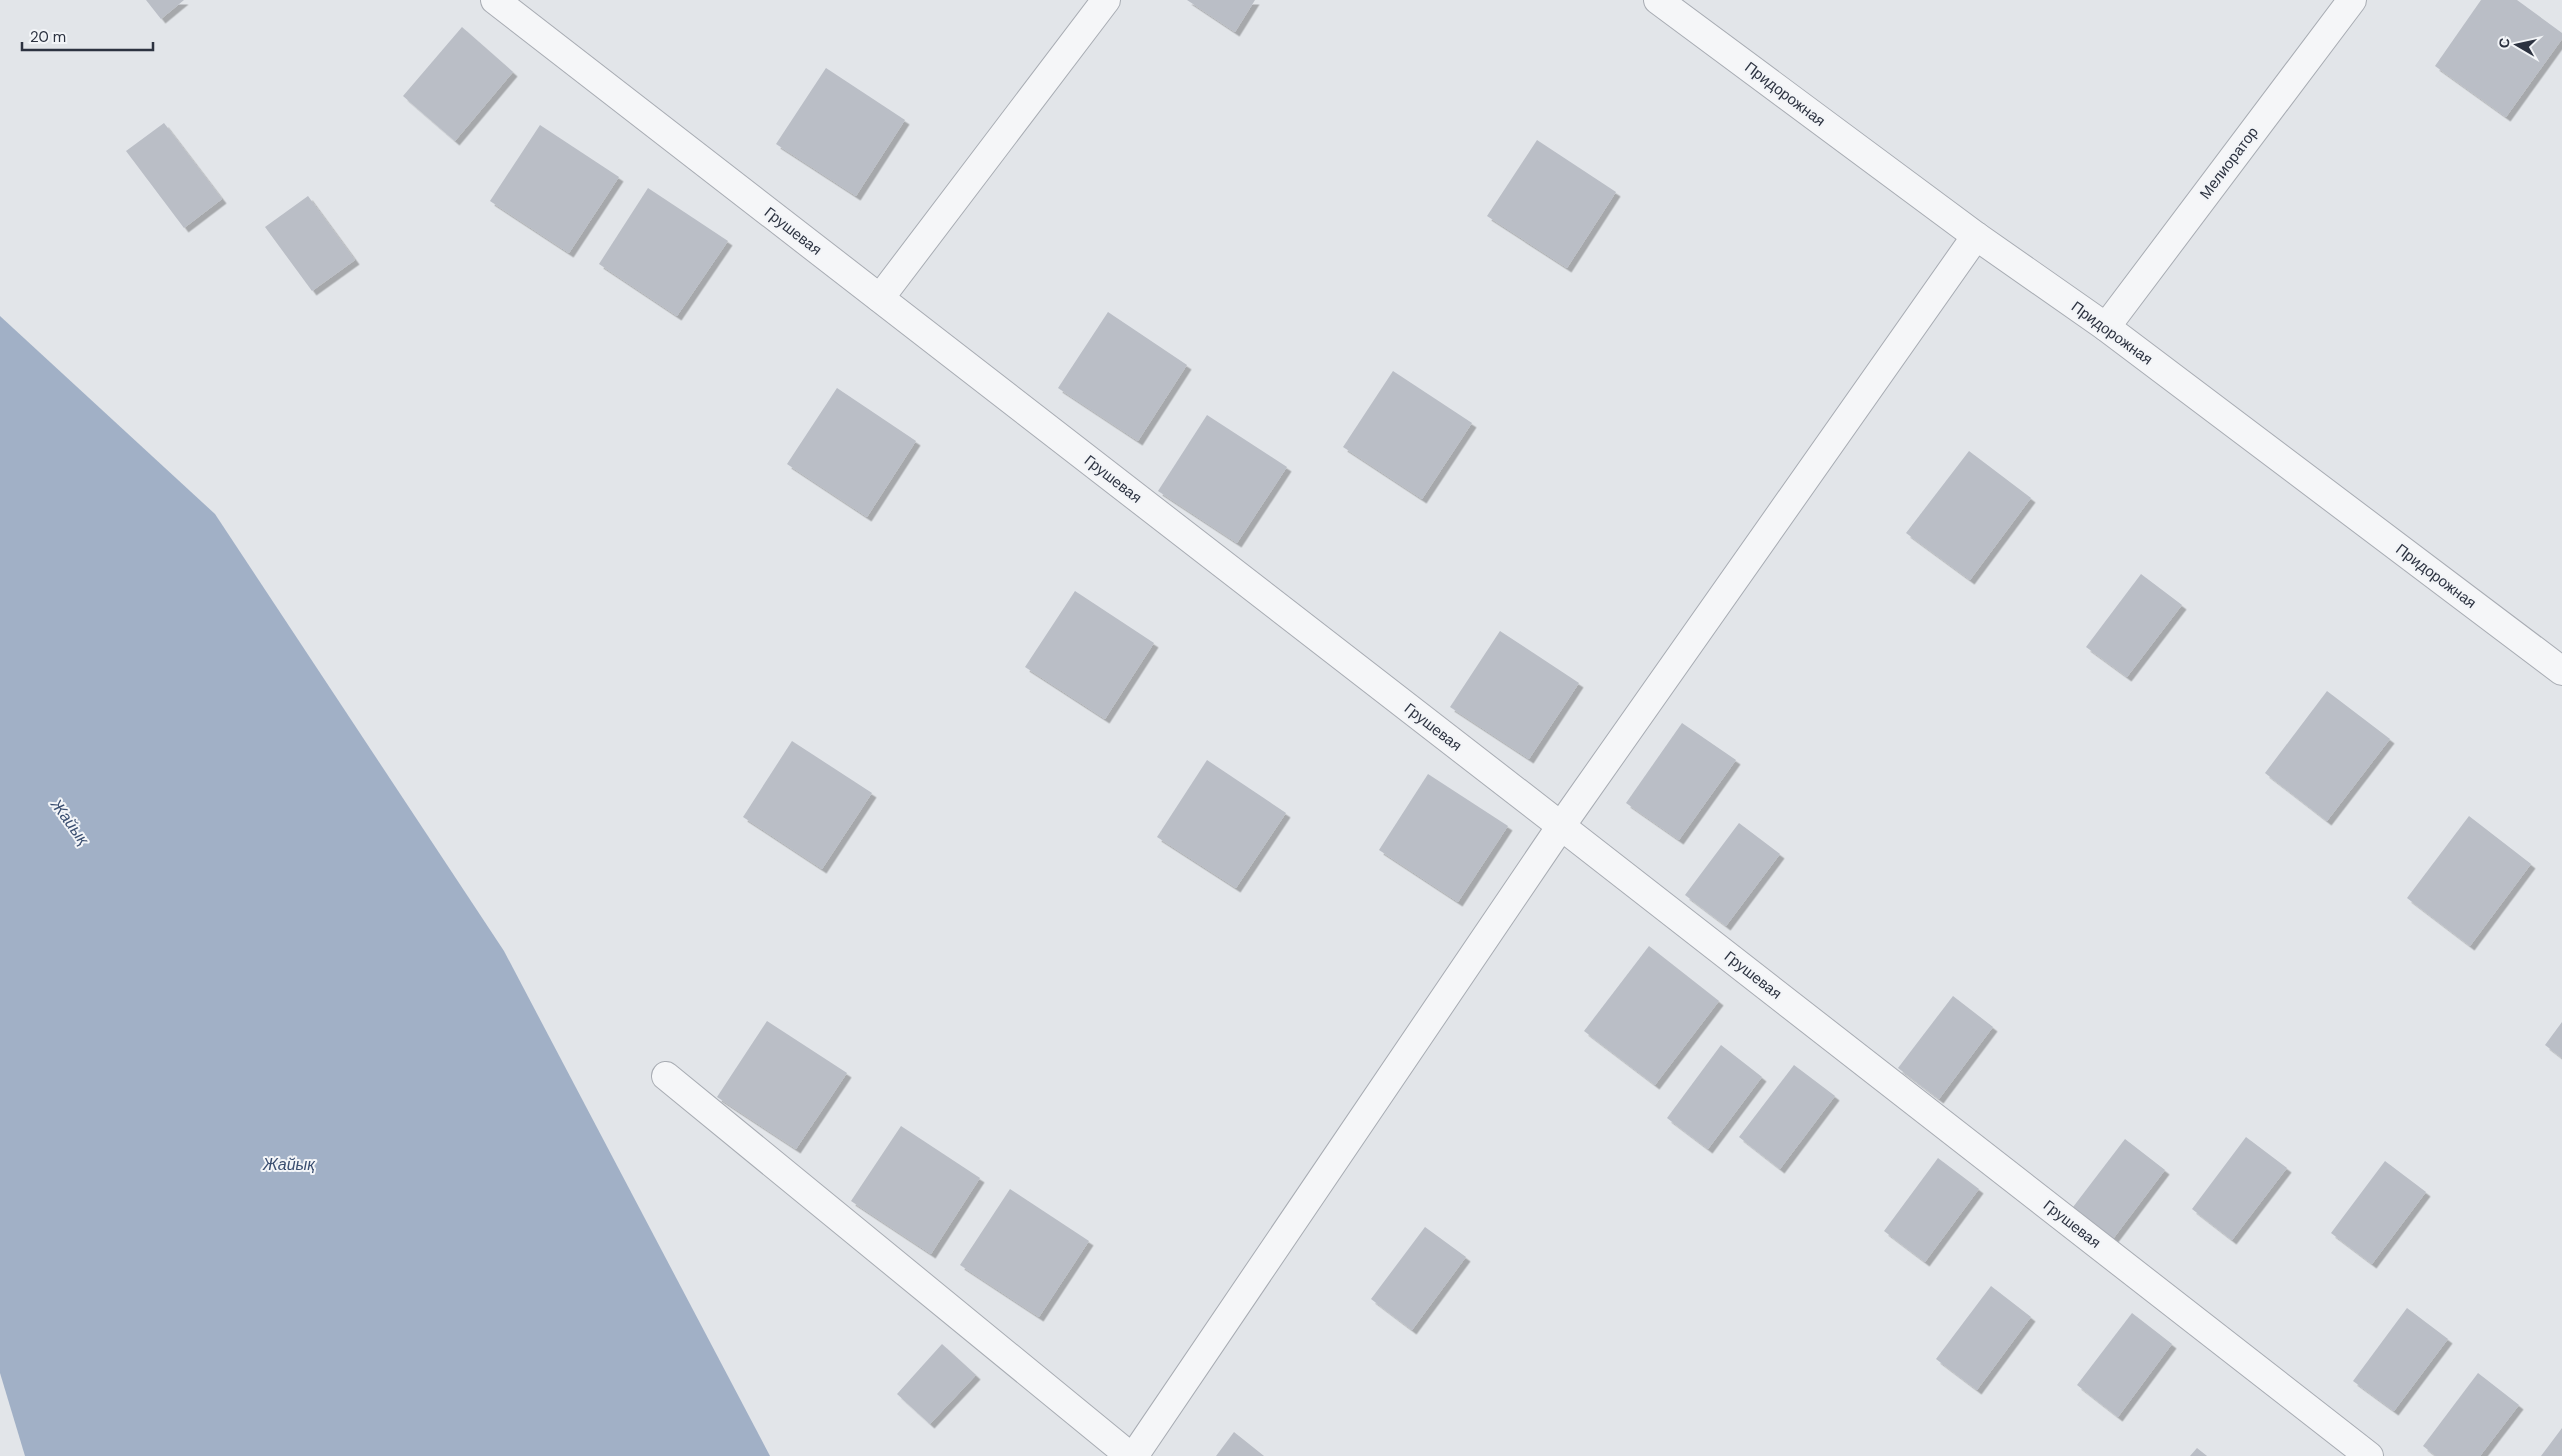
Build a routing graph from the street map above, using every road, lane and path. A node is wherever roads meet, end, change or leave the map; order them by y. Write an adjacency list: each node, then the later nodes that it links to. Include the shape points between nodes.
1 (495, 0): 6 (street, Грушевая)
2 (1106, 0): 6 (street)
3 (1658, 0): 5 (street, Придорожная)
4 (2352, 0): 7 (street, Мелиоратор)
5 (1976, 236): 7 (street, Придорожная); 9 (street)
6 (880, 298): 9 (street, Грушевая)
7 (2106, 327): 8 (street, Придорожная)
8 (2562, 670)
9 (1561, 826): 12 (street); 13 (street, Грушевая)
10 (666, 1076): 11 (street)
11 (1130, 1456)
12 (1134, 1456)
13 (2369, 1456)

